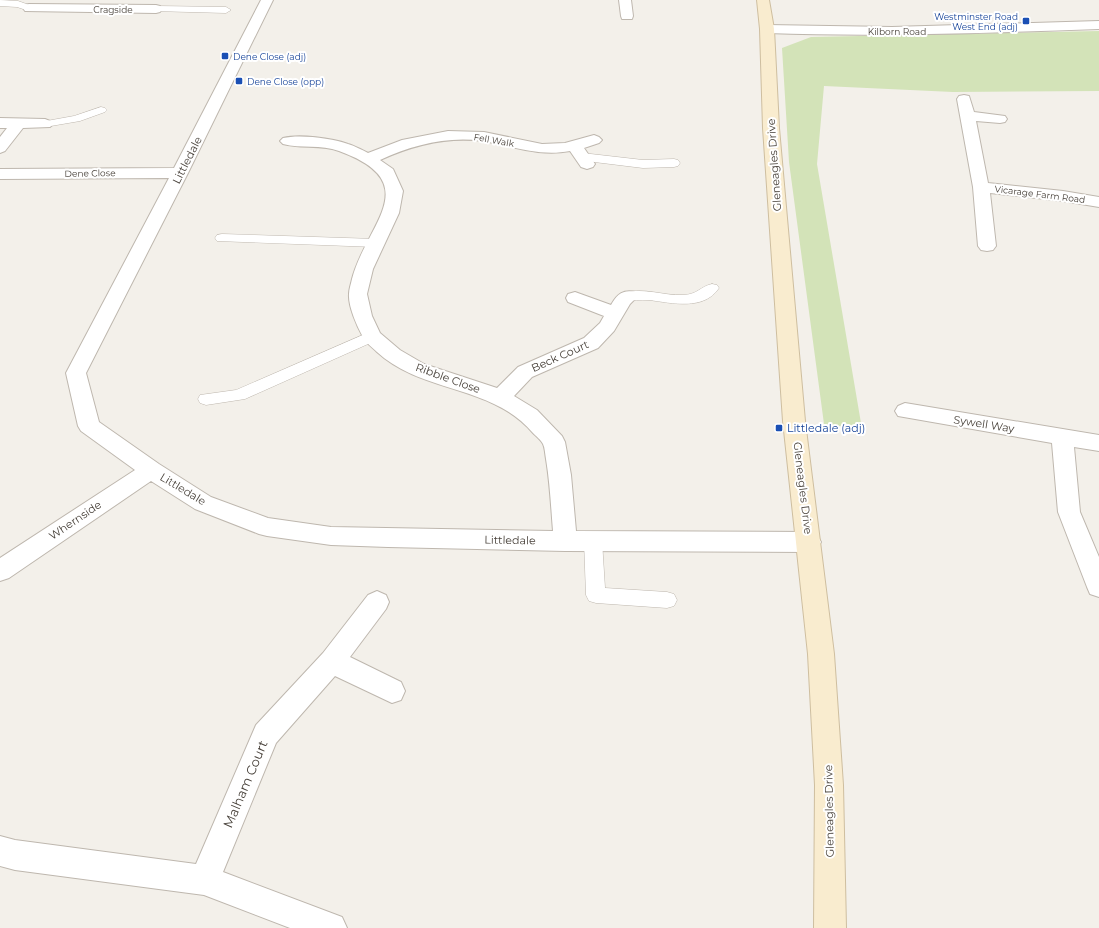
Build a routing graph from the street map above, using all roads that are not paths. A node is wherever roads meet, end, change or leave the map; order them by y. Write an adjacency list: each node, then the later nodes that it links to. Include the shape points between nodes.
1 (267, 0): 25 (street, Littledale)
2 (625, 0): 9 (street)
3 (764, 0): 11 (street, Gleneagles Drive)
4 (0, 3): 6 (lane, Cragside, via 18,4)
5 (115, 5): 6 (street, Cragside); 7 (street, Cragside)
6 (29, 8)
7 (156, 9): 8 (lane, Cragside)
8 (226, 10)
9 (627, 16)
10 (1099, 25): 11 (street, Kilborn Road, via 926,31)
11 (767, 29): 45 (street, Gleneagles Drive, via 771,128 793,407)
12 (964, 99): 14 (street, Vicarage Farm Road)
13 (101, 110): 18 (lane, via 76,120)
14 (967, 116): 15 (street); 27 (street, Vicarage Farm Road)
15 (1000, 119)
16 (0, 123): 17 (street)
17 (18, 124): 18 (street); 21 (street)
18 (45, 124)
19 (594, 140): 22 (street, Fell Walk)
20 (288, 141): 23 (street, Ribble Close, via 316,142 343,147)
21 (0, 148)
22 (581, 156): 23 (street, Fell Walk, via 478,136 447,135 403,144); 24 (lane, via 643,164)
23 (368, 159): 30 (street, Ribble Close, via 387,172 395,191 391,213)
24 (674, 163)
25 (180, 173): 26 (street, Dene Close); 42 (street, Littledale, via 76,373 89,426)
26 (0, 174)
27 (980, 187): 28 (street, Vicarage Farm Road); 31 (street, Vicarage Farm Road)
28 (1099, 202)
29 (222, 238): 30 (lane)
30 (376, 243): 36 (street, Ribble Close, via 364,269 358,294 363,316)
31 (987, 246)
32 (712, 288): 33 (lane, via 706,295 694,299)
33 (628, 296): 35 (street, Beck Court)
34 (575, 298): 35 (street)
35 (615, 313): 37 (street, Beck Court, via 607,327 591,343 525,372)
36 (372, 336): 37 (street, Ribble Close, via 393,355 417,369); 38 (lane, via 238,395)
37 (501, 397): 43 (street, Ribble Close, via 530,415 554,442 560,476)
38 (206, 400)
39 (905, 411): 40 (street, Sywell Way)
40 (1062, 437): 41 (street, Sywell Way); 47 (street, via 1070,512)
41 (1099, 443)
42 (151, 470): 43 (street, Littledale, via 203,503 267,526 332,536); 46 (street, Whernside)
43 (565, 541): 44 (street, Littledale)
44 (594, 541): 45 (street, Littledale); 48 (lane, via 596,595)
45 (809, 542): 55 (street, Gleneagles Drive, via 821,654 829,785)
46 (0, 571)
47 (1099, 587)
48 (667, 600)
49 (377, 602): 50 (street, Malham Court)
50 (332, 661): 51 (street); 53 (street, Malham Court, via 266,734)
51 (392, 691)
52 (0, 851): 53 (street)
53 (204, 880): 54 (street)
54 (331, 928)
55 (830, 928)

